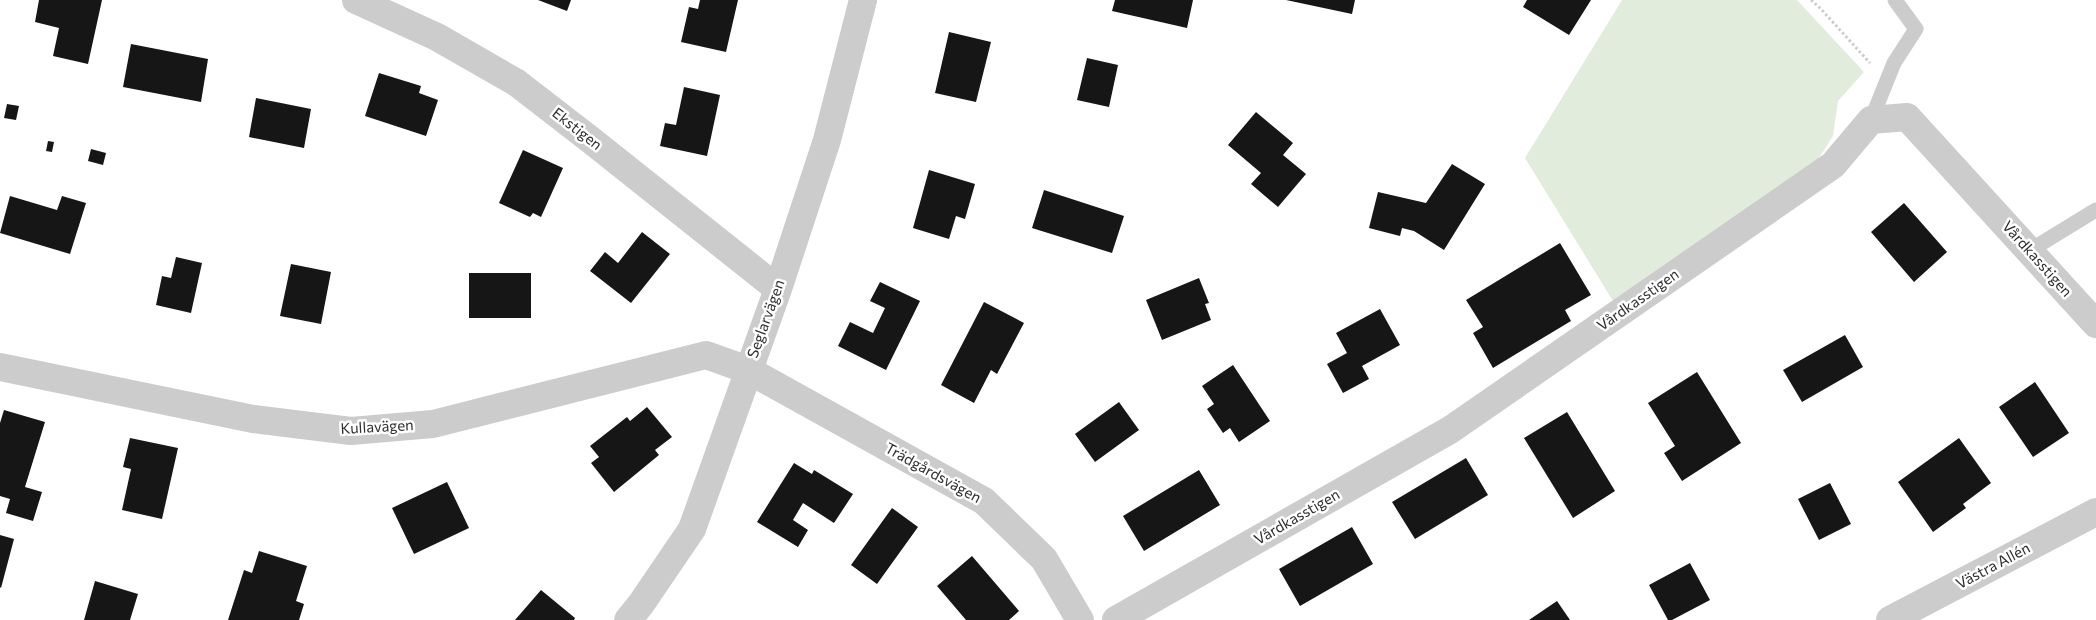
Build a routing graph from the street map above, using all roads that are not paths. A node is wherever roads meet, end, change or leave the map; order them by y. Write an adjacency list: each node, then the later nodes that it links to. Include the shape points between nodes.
1 (356, 0): 7 (street, Ekstigen, via 437,37 516,83)
2 (863, 0): 7 (street, Seglarvägen, via 827,140)
3 (1895, 0): 4 (lane, via 1916,29 1894,63)
4 (1871, 120): 6 (street, Vårdkasstigen, via 1907,117); 14 (street, Vårdkasstigen, via 1834,165 1450,430)
5 (2096, 210): 6 (lane)
6 (2029, 251): 8 (street, Vårdkasstigen)
7 (778, 289): 10 (street, Seglarvägen)
8 (2096, 324)
9 (0, 367): 10 (street, Kullavägen, via 253,419 351,432 432,424 706,355)
10 (748, 370): 12 (street, Seglarvägen, via 692,529); 13 (street, Trädgårdsvägen, via 984,501 1044,559)
11 (2096, 512): 15 (street, Västra Allén)
12 (628, 620)
13 (1080, 620)
14 (1116, 620)
15 (1890, 620)

